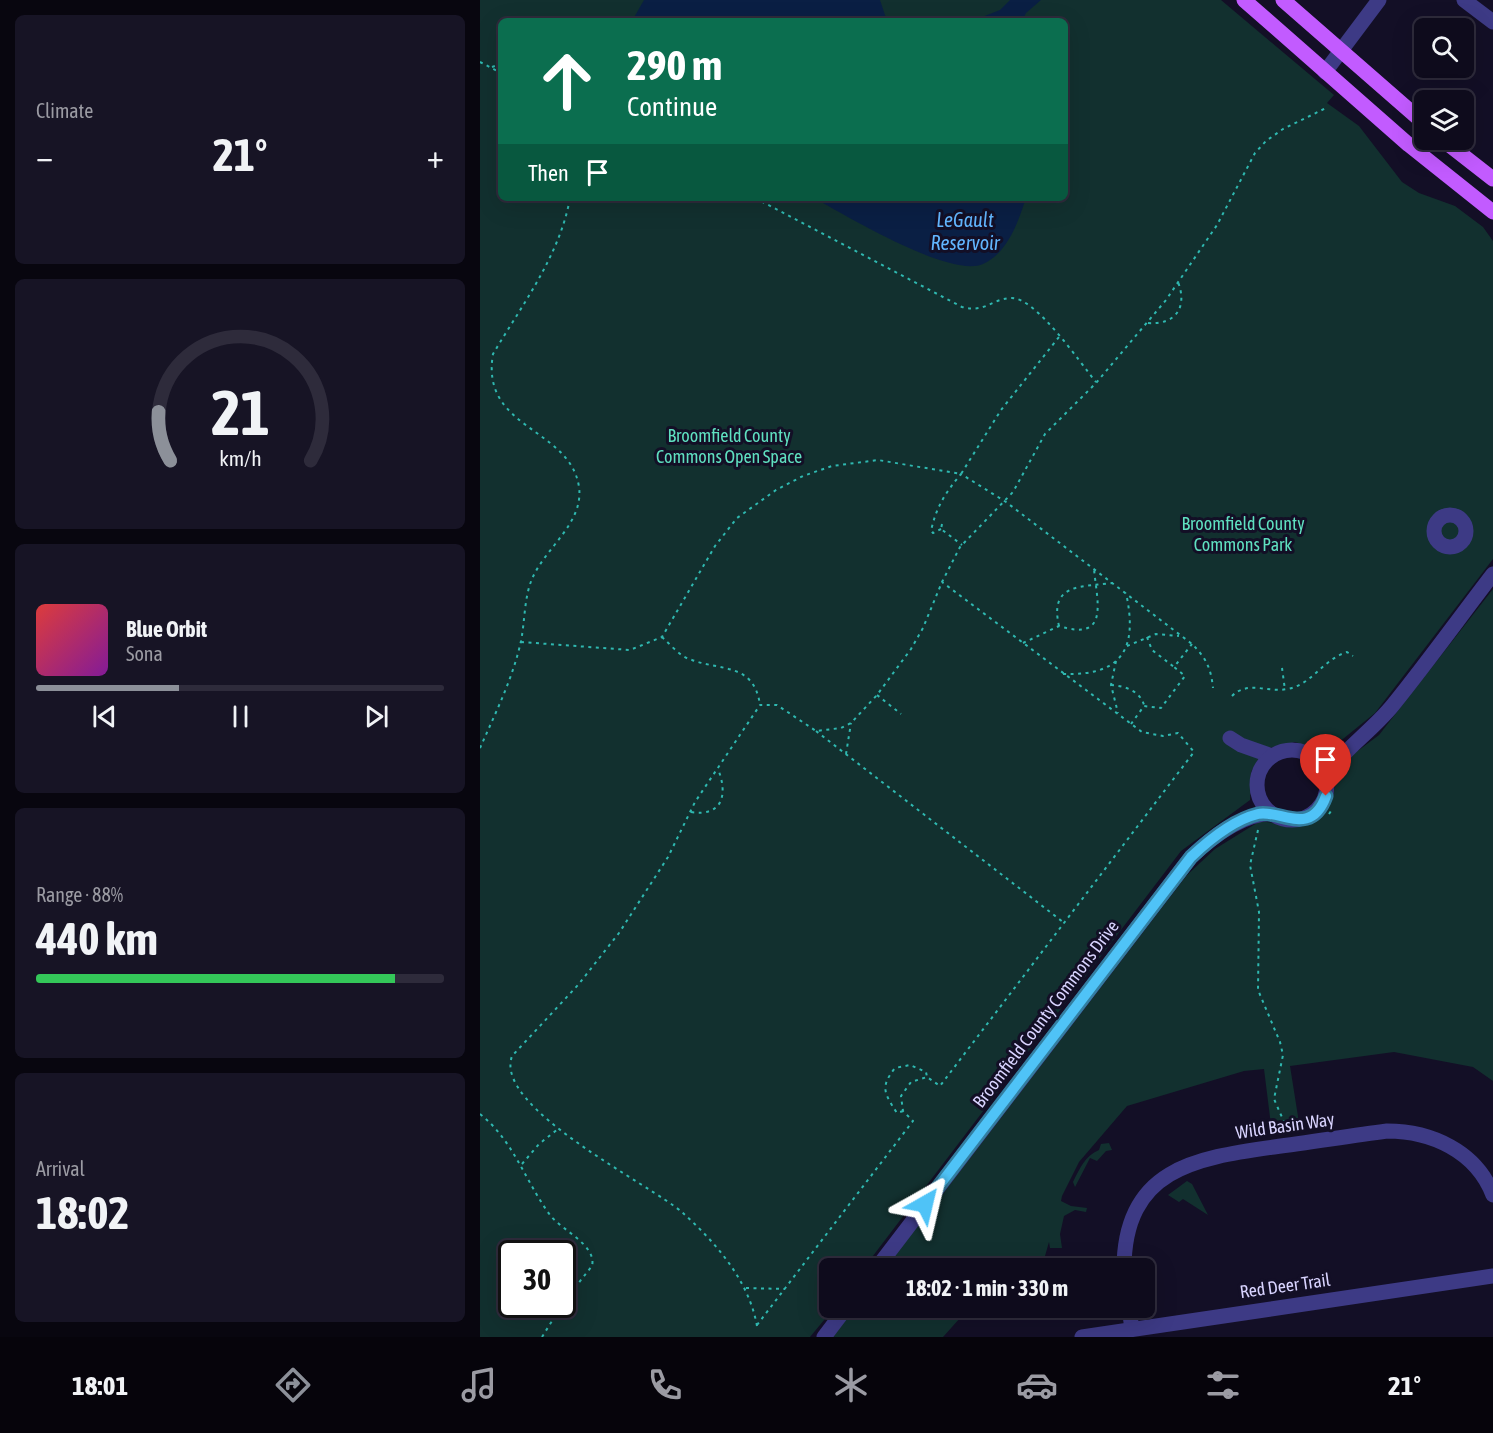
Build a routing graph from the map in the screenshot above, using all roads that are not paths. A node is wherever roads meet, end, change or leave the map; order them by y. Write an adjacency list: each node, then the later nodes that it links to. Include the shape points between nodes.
1 (1244, 0): 7 (main road)
2 (1283, 0): 6 (main road)
3 (1378, 0): 6 (street)
4 (1464, 0): 5 (street)
5 (1493, 22)
6 (1340, 52): 7 (street); 8 (main road)
7 (1325, 72): 11 (main road)
8 (1414, 115)
9 (1456, 150): 10 (main road)
10 (1493, 179)
11 (1493, 212)
12 (1493, 574): 13 (street, via 1392,706)
13 (1354, 742): 15 (street); 17 (street)
14 (1272, 756): 15 (street, via 1297,749); 16 (street); 16 (street, via 1236,741)
15 (1314, 757): 17 (street)
16 (1259, 774): 18 (street)
17 (1326, 775): 19 (street, via 1324,800 1309,816 1288,820)
18 (1258, 795): 19 (street); 20 (street)
19 (1271, 813): 20 (street, Broomfield County Commons Drive, via 1252,816)
20 (1228, 828): 22 (street, Broomfield County Commons Drive, via 1196,852 1175,876)
21 (1493, 1195): 23 (street, Wild Basin Way, via 1470,1161 1440,1140 1420,1133 1387,1131 1212,1156 1180,1167 1147,1196 1133,1217)
22 (884, 1258)
23 (1125, 1258)
24 (1493, 1275): 27 (street, Red Deer Trail)
25 (838, 1318): 28 (street)
26 (1130, 1318): 27 (street)
27 (1132, 1329): 29 (street, Red Deer Trail)
28 (824, 1337)
29 (1082, 1337)

